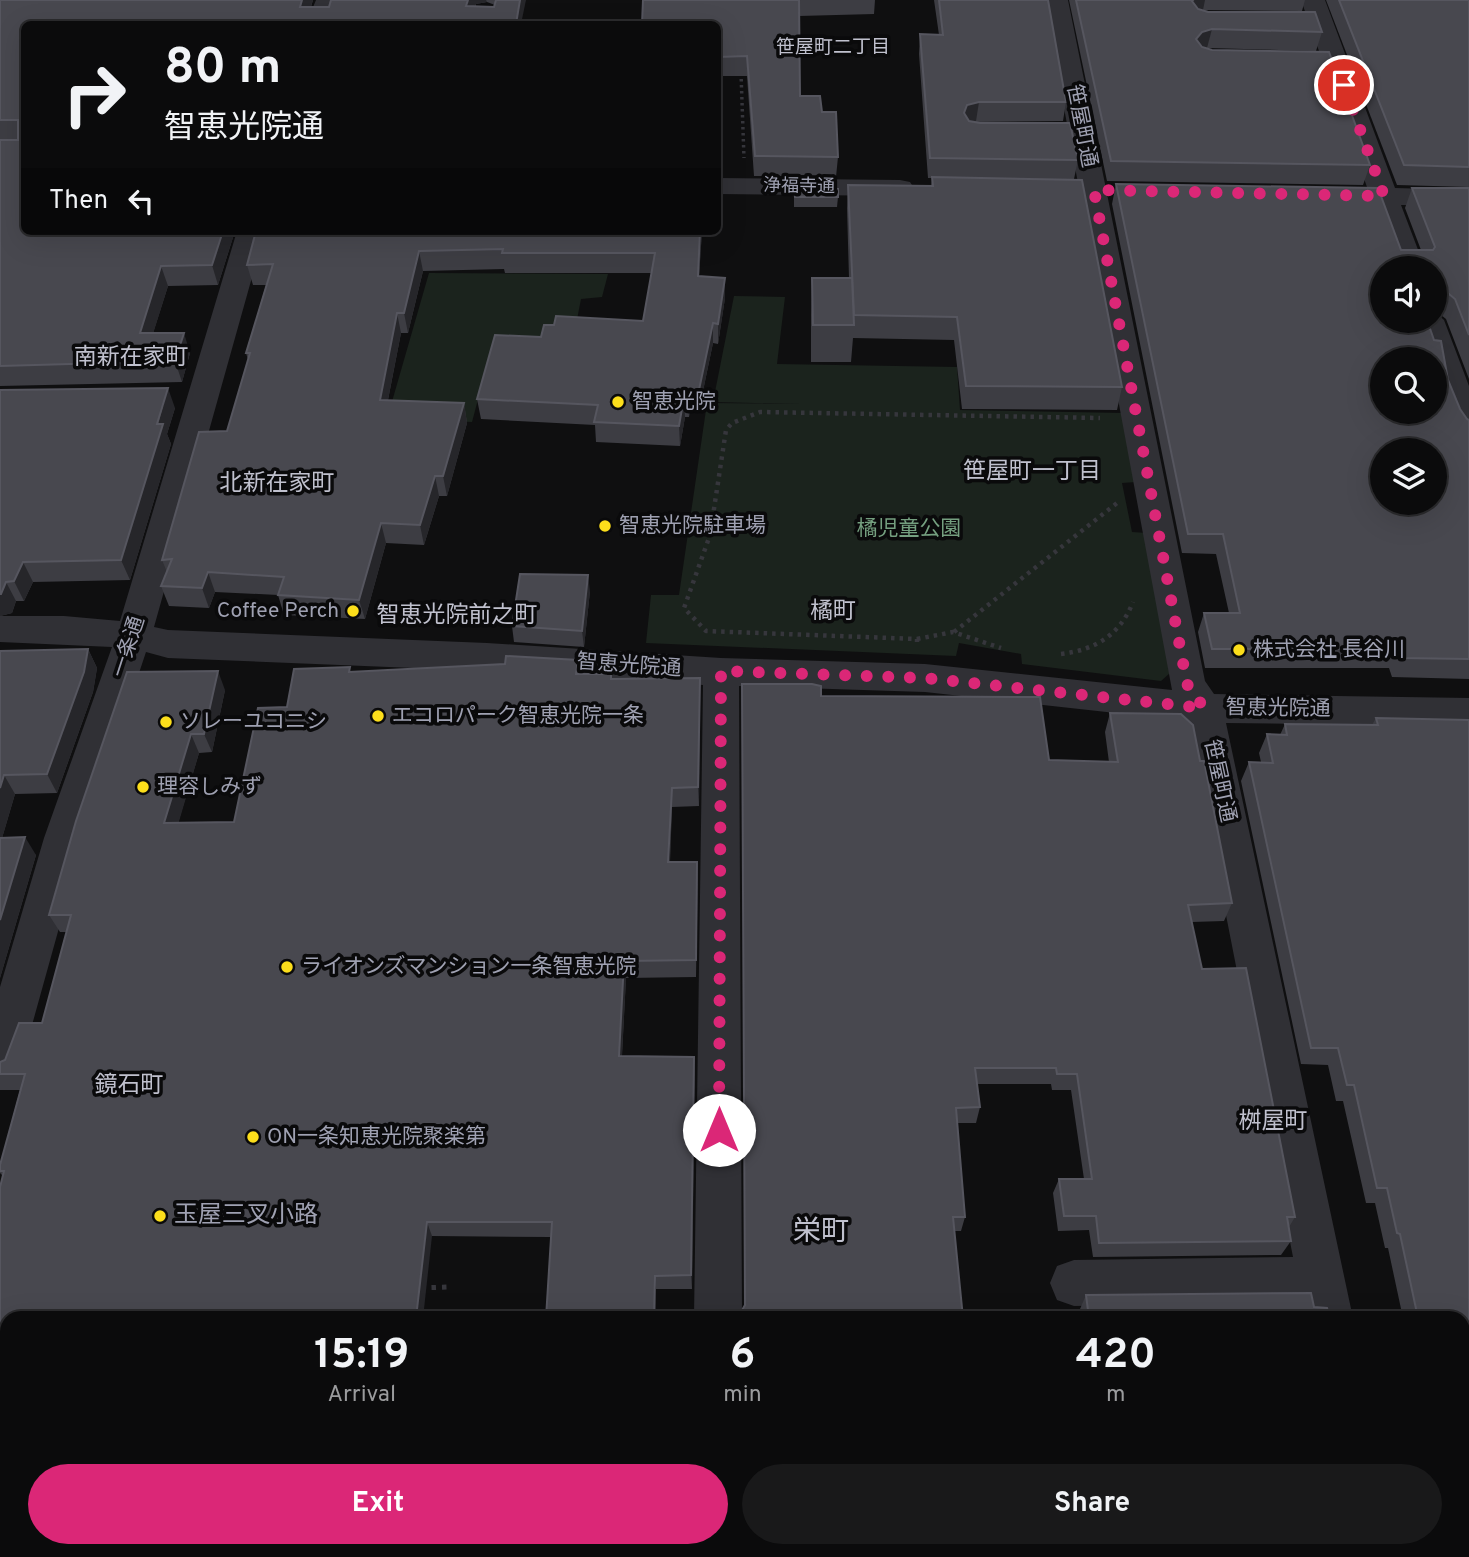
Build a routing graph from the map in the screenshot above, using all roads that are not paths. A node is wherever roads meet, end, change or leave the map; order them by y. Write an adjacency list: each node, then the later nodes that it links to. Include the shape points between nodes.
1 (328, 0): 4 (street)
2 (1056, 0): 17 (street, 笹屋町通, via 1070,132 1094,190 1187,684)
3 (1309, 15): 8 (street, via 1323,62)
4 (320, 21)
5 (721, 186): 6 (street, 浄福寺通)
6 (921, 188)
7 (1301, 194): 8 (street)
8 (1384, 196): 9 (street); 11 (street)
9 (1469, 198)
10 (250, 235): 15 (street, 一条通, via 190,394)
11 (1406, 256)
12 (1434, 333): 13 (street)
13 (1469, 429)
14 (0, 629): 15 (street, 智恵光院通, via 84,628)
15 (134, 635): 16 (street, 智恵光院通, via 168,644); 19 (street, 一条通, via 64,838)
16 (721, 671): 17 (street, 智恵光院通, via 916,678); 22 (street)
17 (1204, 708): 18 (street, 智恵光院通); 21 (street, 笹屋町通)
18 (1469, 712)
19 (0, 1060)
20 (1074, 1283): 21 (street)
21 (1325, 1299)
22 (718, 1311)

